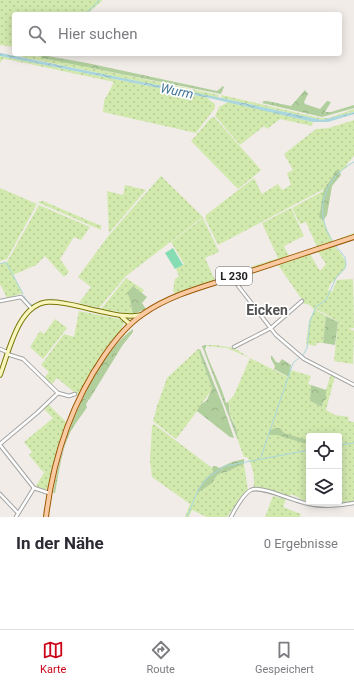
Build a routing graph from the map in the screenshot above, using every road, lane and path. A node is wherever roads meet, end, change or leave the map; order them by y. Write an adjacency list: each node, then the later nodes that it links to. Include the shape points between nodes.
1 (354, 237): 2 (main road, L 230)
2 (233, 277): 7 (main road, L 230, via 186,292); 10 (street)
3 (0, 301): 5 (street, via 21,297)
4 (302, 301): 10 (street)
5 (32, 309): 6 (street, via 46,302 58,302); 13 (street, via 23,319)
6 (117, 315): 8 (street); 9 (street)
7 (142, 315): 8 (street); 9 (main road, L 230)
8 (125, 316): 9 (street)
9 (132, 323): 20 (main road, L 230, via 101,360 76,405 59,452)
10 (271, 328): 11 (street); 15 (street, via 301,356)
11 (234, 347)
12 (0, 349): 13 (street)
13 (7, 353): 14 (street); 16 (street, via 23,359)
14 (0, 375)
15 (354, 385)
16 (58, 393): 17 (street, via 70,396); 18 (street)
17 (75, 394)
18 (0, 445): 19 (street)
19 (34, 488): 20 (street); 23 (street)
20 (49, 493): 25 (main road, L 230)
21 (0, 496): 23 (street)
22 (354, 503): 26 (street, via 306,503 253,489)
23 (18, 513): 24 (street)
24 (16, 517)
25 (46, 517)
26 (230, 517)

